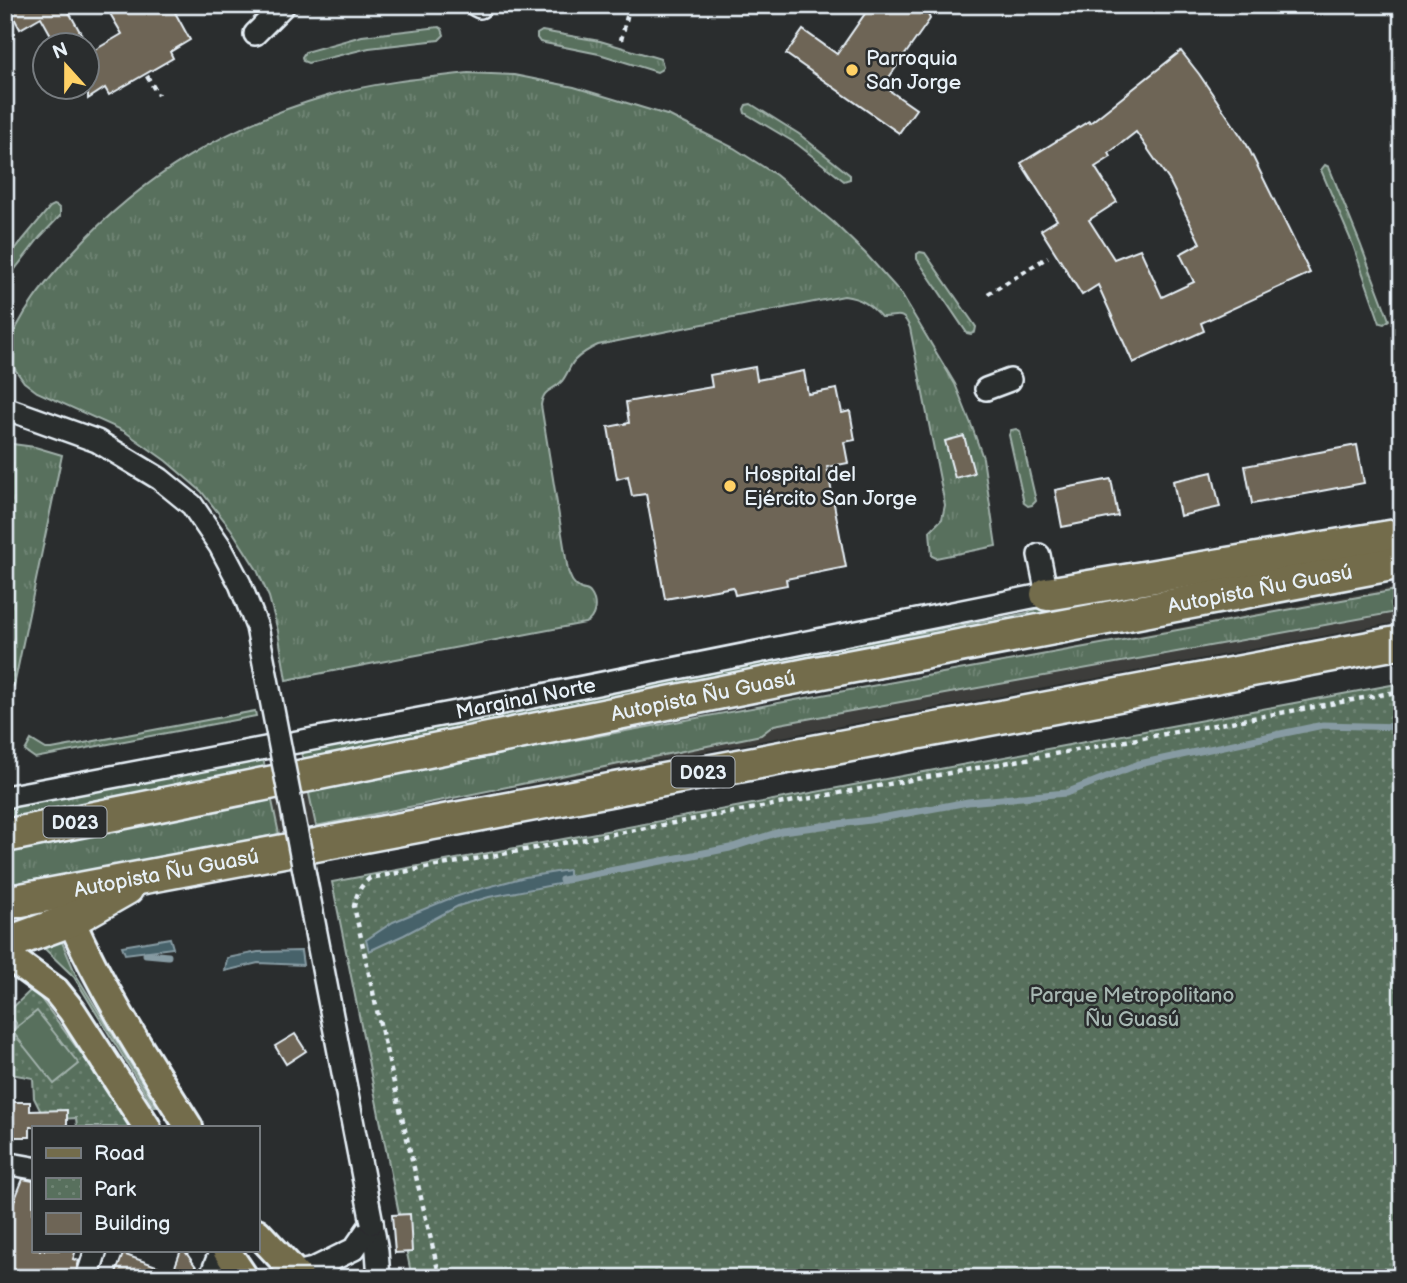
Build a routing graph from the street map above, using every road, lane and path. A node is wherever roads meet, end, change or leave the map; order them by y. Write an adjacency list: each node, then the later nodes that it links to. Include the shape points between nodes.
1 (284, 5): 3 (street)
2 (630, 5): 4 (path)
3 (256, 34)
4 (621, 40)
5 (147, 76): 6 (path)
6 (158, 95)
7 (1048, 257): 8 (path)
8 (988, 294)
9 (1010, 380): 10 (street)
10 (986, 389)
11 (5, 408): 29 (street, bridge, via 97,440 160,479 192,505 240,584 257,626)
12 (1402, 535): 15 (highway)
13 (1039, 555): 15 (street)
14 (1402, 562): 19 (highway, Autopista Ñu Guasú / D023, via 822,671)
15 (1047, 594): 18 (street, Marginal Norte)
16 (1402, 642): 20 (highway, Autopista Ñu Guasú / D023)
17 (1402, 691): 39 (path, via 370,878 357,893 355,906)
18 (5, 797)
19 (5, 836)
20 (148, 876): 21 (highway, Autopista Ñu Guasú / D023); 22 (highway)
21 (5, 902)
22 (71, 920): 23 (highway); 25 (main road)
23 (5, 944)
24 (5, 954): 26 (main road, via 56,991)
25 (183, 1125)
26 (146, 1126)
27 (5, 1163): 28 (street)
28 (32, 1168)
29 (372, 1223): 34 (street, via 354,1249); 38 (street)
30 (259, 1234): 34 (main road)
31 (95, 1252): 35 (street)
32 (222, 1252): 36 (street)
33 (225, 1252): 37 (main road)
34 (298, 1276)
35 (87, 1278)
36 (210, 1278)
37 (245, 1278)
38 (379, 1278)
39 (440, 1278)

